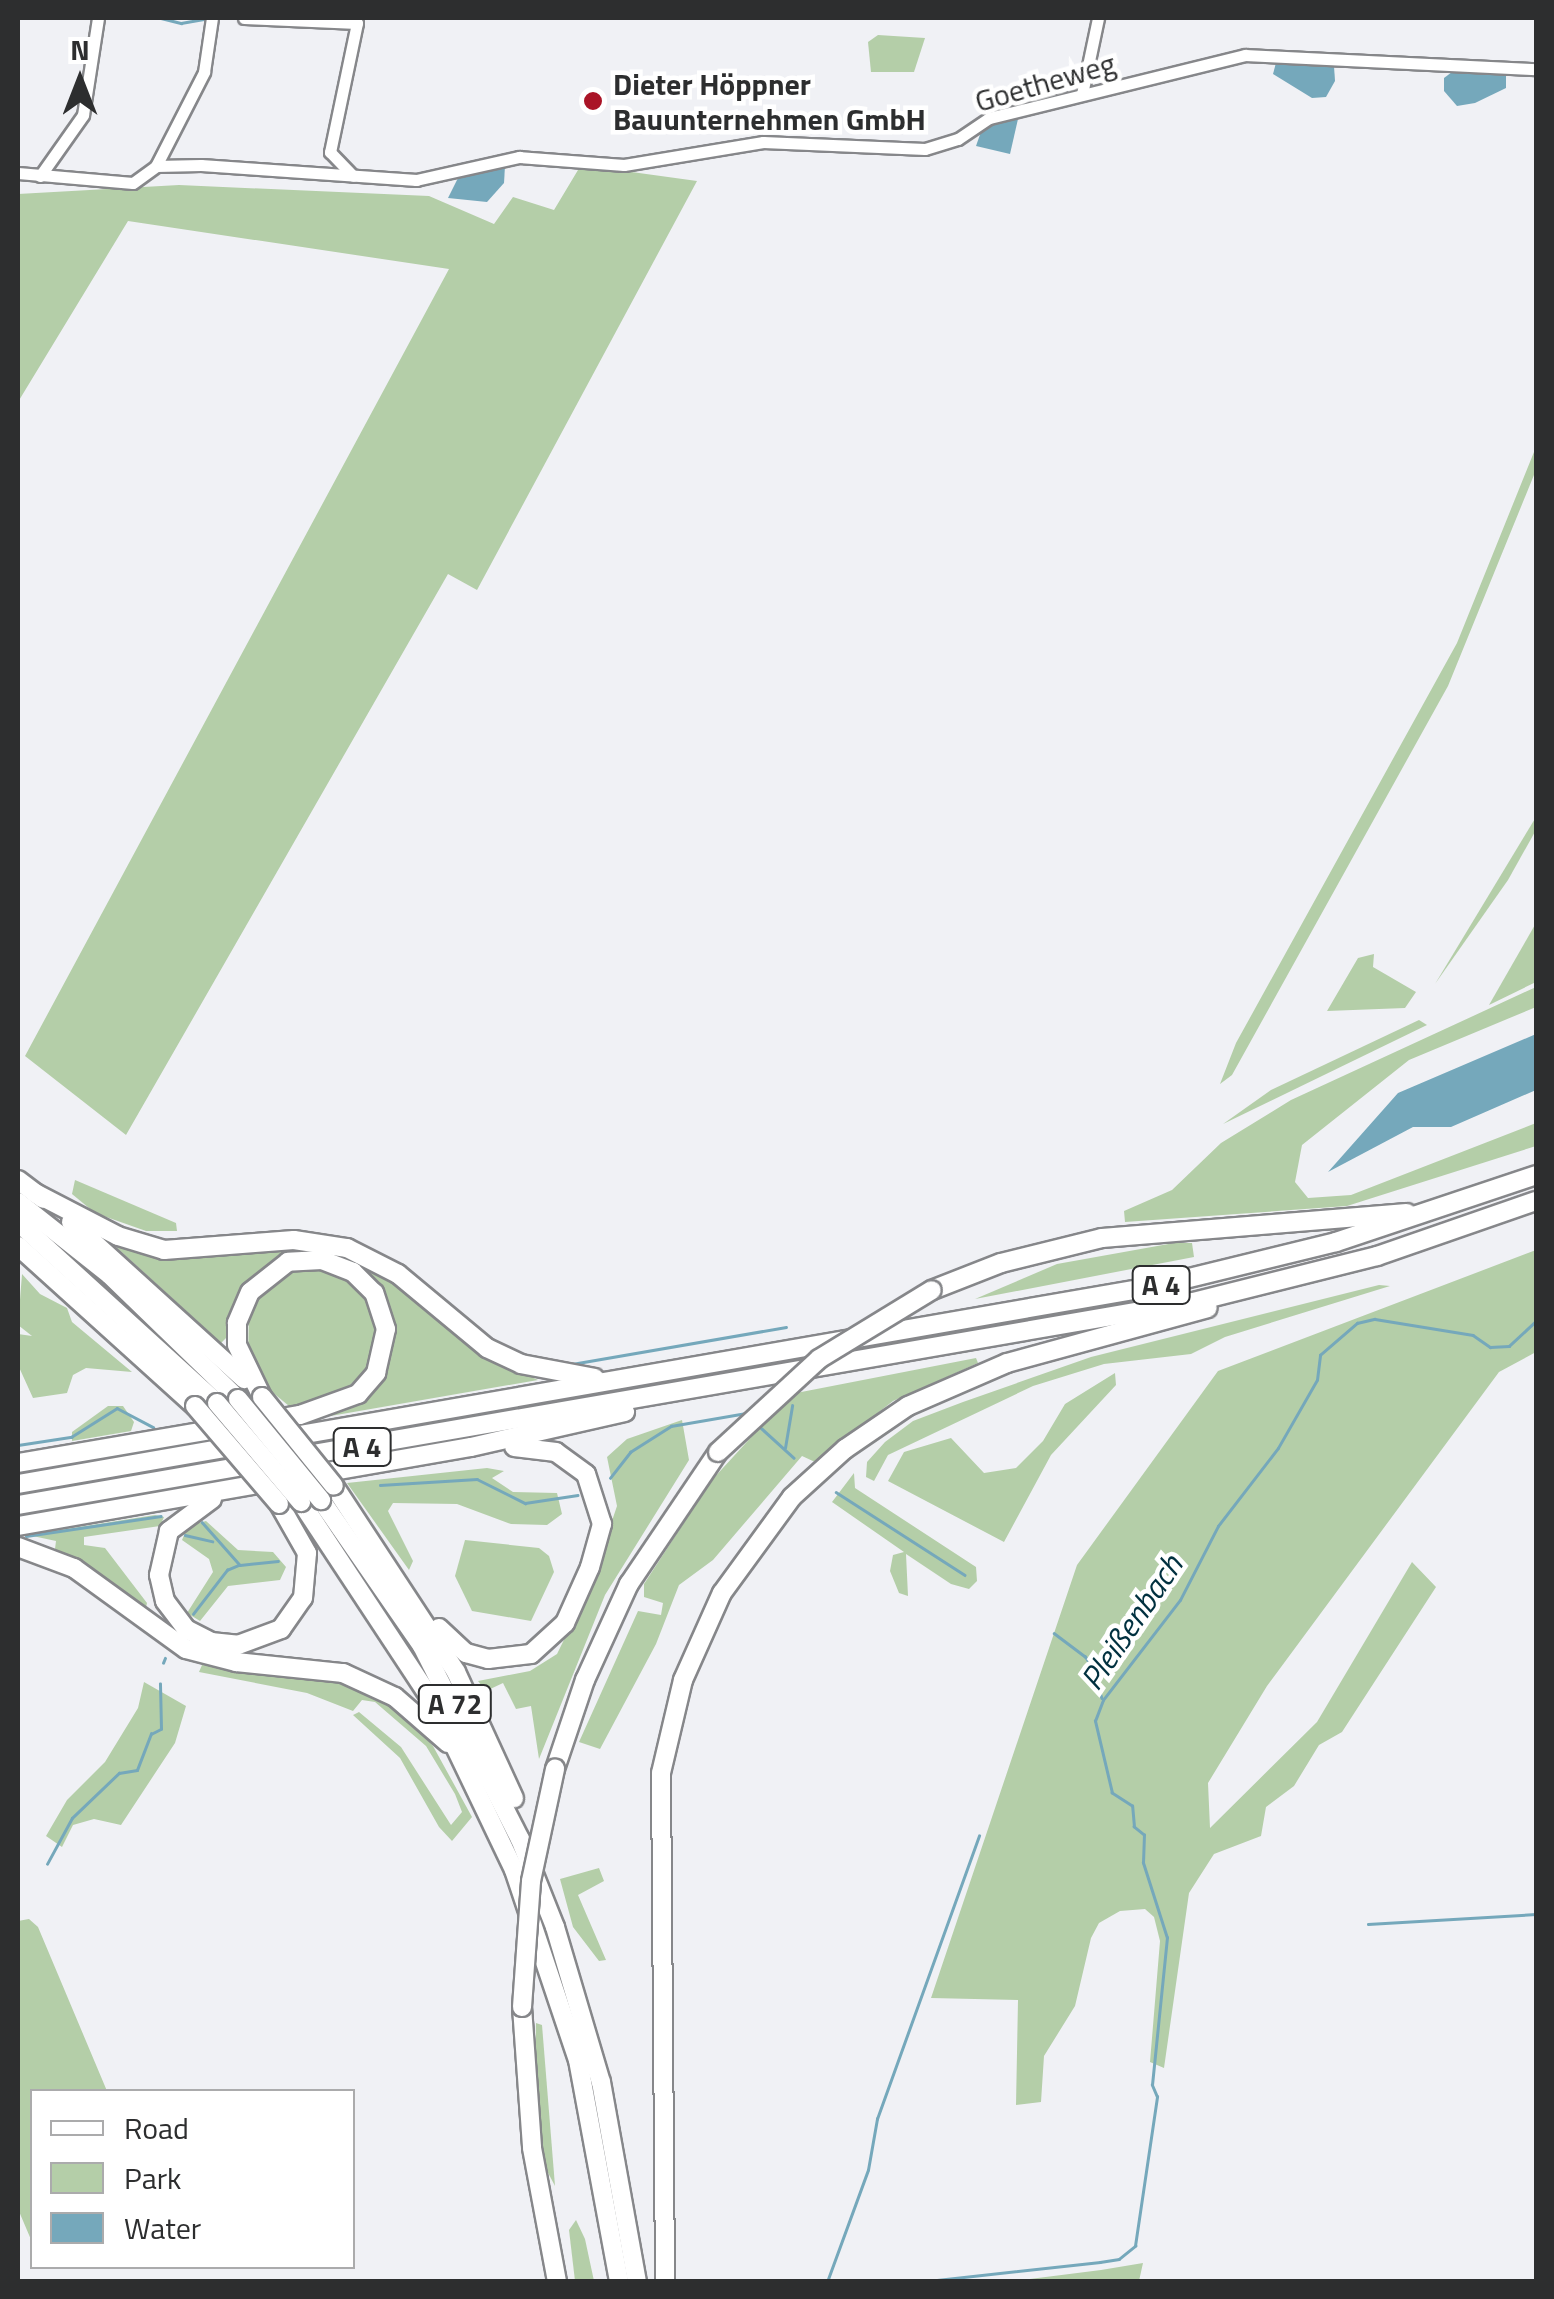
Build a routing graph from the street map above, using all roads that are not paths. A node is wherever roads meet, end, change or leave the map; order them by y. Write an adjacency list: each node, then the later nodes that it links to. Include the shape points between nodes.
1 (98, 18): 11 (street, via 83,115)
2 (244, 18): 7 (street, via 357,23)
3 (1098, 18): 6 (street)
4 (212, 19): 8 (street, via 204,72)
5 (1536, 69): 6 (street, Goetheweg, via 1258,53)
6 (1082, 94): 12 (street, Goetheweg, via 988,118 958,139 926,149 763,142 638,164 531,156 430,179)
7 (330, 152): 10 (street); 12 (street)
8 (156, 166): 10 (street, Goetheweg); 11 (street, Goetheweg, via 133,183)
9 (18, 173): 11 (street, Goetheweg)
10 (309, 173): 12 (street, Goetheweg)
11 (40, 176)
12 (352, 176)
13 (1536, 1175): 18 (highway, A 4)
14 (18, 1180): 15 (highway)
15 (36, 1193): 22 (highway, via 118,1236 164,1250 294,1240 347,1248 398,1274 487,1348 546,1371); 24 (highway, via 125,1265)
16 (1536, 1201): 21 (highway, A 4)
17 (18, 1202): 29 (highway, A 72, bridge, via 110,1275)
18 (1440, 1210): 22 (highway, A 4, via 1156,1286); 36 (highway, bridge, via 1102,1238 1027,1255 932,1290 819,1358 718,1452 629,1584 585,1680 555,1769 530,1881 522,2006 532,2148)
19 (18, 1222): 34 (highway, A 72, bridge, via 217,1403 301,1502 380,1614)
20 (18, 1246): 28 (highway, bridge, via 196,1406 279,1504 307,1553 303,1598 293,1616 262,1640 238,1646 211,1642 186,1628 165,1601 159,1575 170,1531 192,1508)
21 (1245, 1291): 23 (highway, A 4); 39 (highway, via 1197,1313 1007,1363 908,1406 809,1480 734,1573 683,1680 662,1772)
22 (615, 1381): 27 (highway, A 4)
23 (707, 1388): 25 (highway); 30 (highway, A 4)
24 (262, 1397): 26 (highway, via 237,1345 237,1323 250,1292 288,1262 322,1260 352,1272 374,1293 386,1329 376,1373 358,1394 300,1415); 29 (highway, bridge)
25 (471, 1448): 28 (highway); 33 (highway, via 540,1448 573,1461 596,1492 599,1543 565,1623 530,1654 499,1660 466,1653)
26 (18, 1463)
27 (18, 1484)
28 (260, 1484): 31 (highway)
29 (328, 1493): 33 (highway); 35 (highway, A 72, via 467,1726)
30 (18, 1505)
31 (18, 1526)
32 (18, 1547): 34 (highway, via 74,1568 186,1649 236,1662 343,1673 374,1685 425,1720)
33 (417, 1607): 35 (highway, via 489,1737 538,1862)
34 (463, 1758): 37 (highway, A 72, via 558,1989 593,2124)
35 (555, 1927): 38 (highway, A 72, via 613,2133)
36 (557, 2282)
37 (619, 2282)
38 (637, 2282)
39 (665, 2282)

